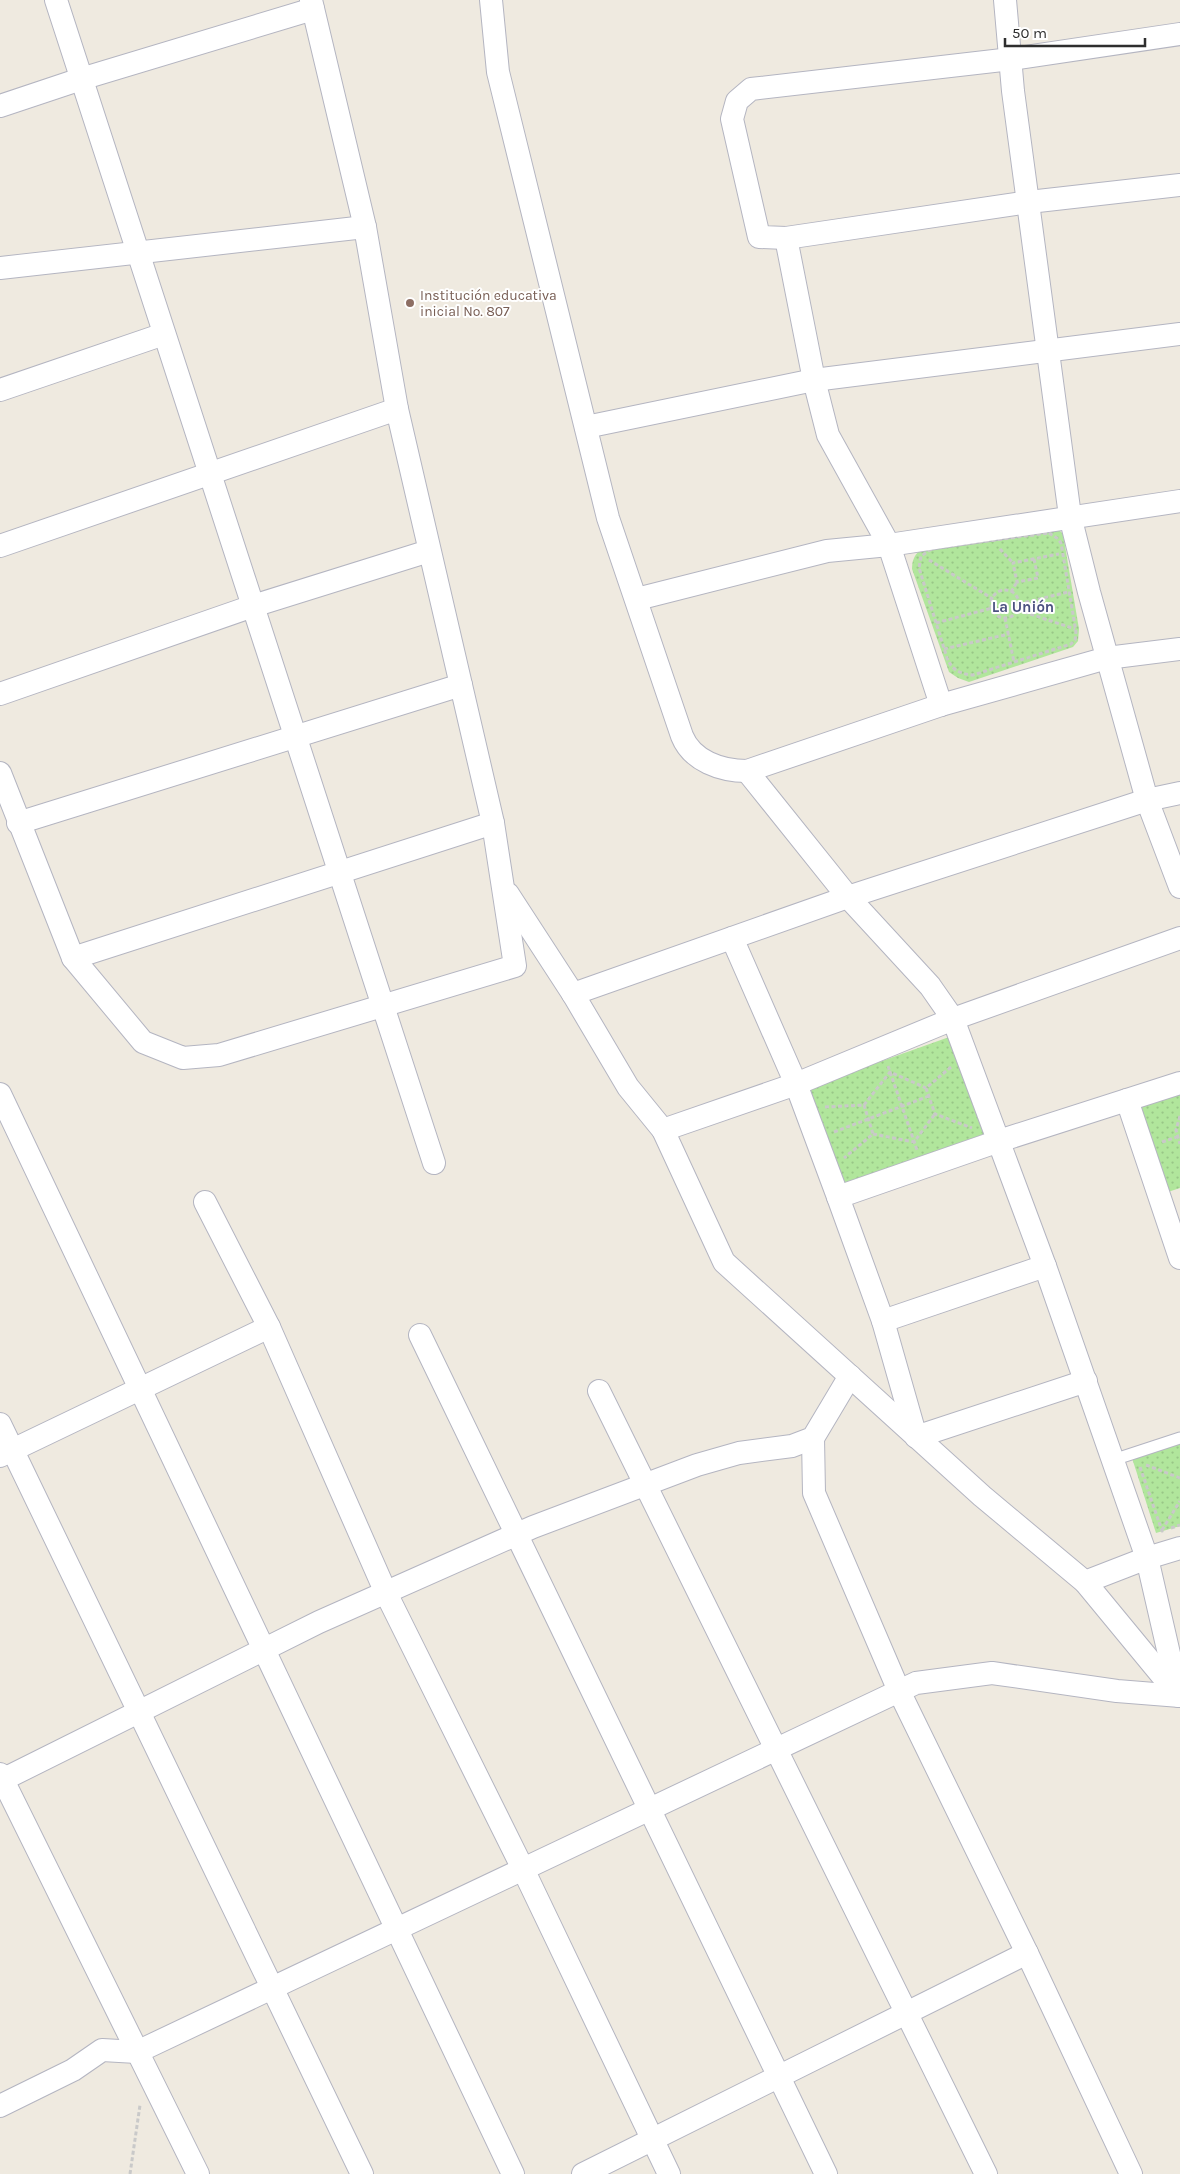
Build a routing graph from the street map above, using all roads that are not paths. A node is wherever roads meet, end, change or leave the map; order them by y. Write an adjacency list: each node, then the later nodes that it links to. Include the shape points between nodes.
1 (56, 0): 7 (street)
2 (491, 0): 21 (street, via 498,72)
3 (1005, 0): 6 (street)
4 (312, 5): 7 (street); 11 (street)
5 (1180, 34): 6 (street)
6 (1011, 59): 10 (street); 12 (street, via 750,89 736,101 732,119 759,237)
7 (82, 79): 8 (street); 13 (street)
8 (0, 106)
9 (1180, 185): 10 (street)
10 (1029, 202): 12 (street); 17 (street)
11 (365, 227): 13 (street); 20 (street)
12 (786, 238): 18 (street)
13 (138, 253): 14 (street); 15 (street)
14 (0, 268)
15 (164, 334): 19 (street); 22 (street)
16 (1180, 334): 17 (street)
17 (1047, 351): 18 (street); 24 (street)
18 (814, 380): 21 (street); 25 (street, via 828,435)
19 (0, 390)
20 (397, 409): 22 (street); 27 (street)
21 (586, 427): 28 (street, via 608,518)
22 (210, 473): 26 (street); 29 (street)
23 (1180, 501): 24 (street)
24 (1070, 516): 25 (street); 31 (street)
25 (889, 545): 28 (street, via 827,551); 34 (street)
26 (0, 546)
27 (429, 551): 29 (street); 32 (street)
28 (637, 600): 36 (street, via 684,743 690,751 711,764)
29 (253, 606): 33 (street); 35 (street)
30 (1180, 649): 31 (street)
31 (1107, 658): 34 (street); 39 (street)
32 (461, 685): 35 (street); 41 (street)
33 (0, 694)
34 (941, 705): 36 (street)
35 (296, 736): 40 (street); 42 (street)
36 (747, 771): 45 (street)
37 (0, 773): 40 (street)
38 (1180, 793): 39 (street)
39 (1147, 800): 44 (street); 45 (street)
40 (18, 823): 48 (street)
41 (493, 823): 42 (street); 43 (street)
42 (340, 872): 48 (street); 50 (street)
43 (503, 887): 49 (street); 50 (street, via 515,966)
44 (1180, 887)
45 (848, 897): 46 (street); 51 (street, via 930,986)
46 (732, 938): 49 (street); 53 (street)
47 (1180, 938): 51 (street)
48 (73, 958): 50 (street, via 143,1042 183,1058 219,1055)
49 (573, 994): 57 (street, via 628,1087)
50 (383, 1004): 59 (street)
51 (952, 1019): 53 (street); 58 (street)
52 (1180, 1083): 55 (street)
53 (796, 1084): 57 (street); 60 (street)
54 (0, 1094): 56 (street)
55 (1127, 1100): 58 (street); 62 (street)
56 (5, 1118): 70 (street)
57 (663, 1130): 68 (street, via 724,1262)
58 (999, 1141): 60 (street); 64 (street)
59 (434, 1162)
60 (838, 1197): 65 (street)
61 (205, 1202): 66 (street)
62 (1172, 1205): 63 (street)
63 (1180, 1258)
64 (1045, 1266): 65 (street); 69 (street)
65 (883, 1321): 73 (street)
66 (269, 1327): 70 (street); 83 (street)
67 (420, 1335): 79 (street)
68 (850, 1376): 73 (street); 74 (street)
69 (1086, 1381): 73 (street); 77 (street)
70 (140, 1389): 76 (street); 84 (street)
71 (599, 1391): 78 (street)
72 (0, 1424): 76 (street)
73 (916, 1437): 82 (street)
74 (813, 1438): 78 (street, via 792,1446 739,1453); 85 (street, via 814,1493)
75 (1180, 1438): 77 (lane)
76 (6, 1453): 87 (street)
77 (1113, 1460): 81 (street)
78 (645, 1485): 79 (street); 88 (street)
79 (517, 1535): 83 (street); 90 (street)
80 (1180, 1548): 81 (street)
81 (1147, 1558): 82 (street); 86 (street)
82 (1085, 1582): 86 (street)
83 (386, 1593): 84 (street); 91 (street)
84 (264, 1650): 87 (street); 92 (street)
85 (899, 1691): 86 (street, via 916,1683 992,1673); 88 (street); 93 (street)
86 (1180, 1697)
87 (139, 1712): 89 (street); 94 (street)
88 (776, 1749): 90 (street); 95 (street)
89 (1, 1779): 96 (street)
90 (650, 1809): 91 (street); 97 (street)
91 (523, 1869): 92 (street); 99 (street)
92 (397, 1929): 94 (street); 102 (street)
93 (1027, 1953): 95 (street); 107 (street)
94 (272, 1988): 96 (street); 101 (street)
95 (906, 2013): 97 (street); 106 (street)
96 (142, 2061): 98 (street, via 102,2050 73,2070); 100 (street)
97 (779, 2076): 99 (street); 105 (street)
98 (0, 2106)
99 (652, 2140): 103 (street); 104 (street)
100 (198, 2174)
101 (362, 2174)
102 (513, 2174)
103 (583, 2174)
104 (669, 2174)
105 (826, 2174)
106 (986, 2174)
107 (1131, 2174)

